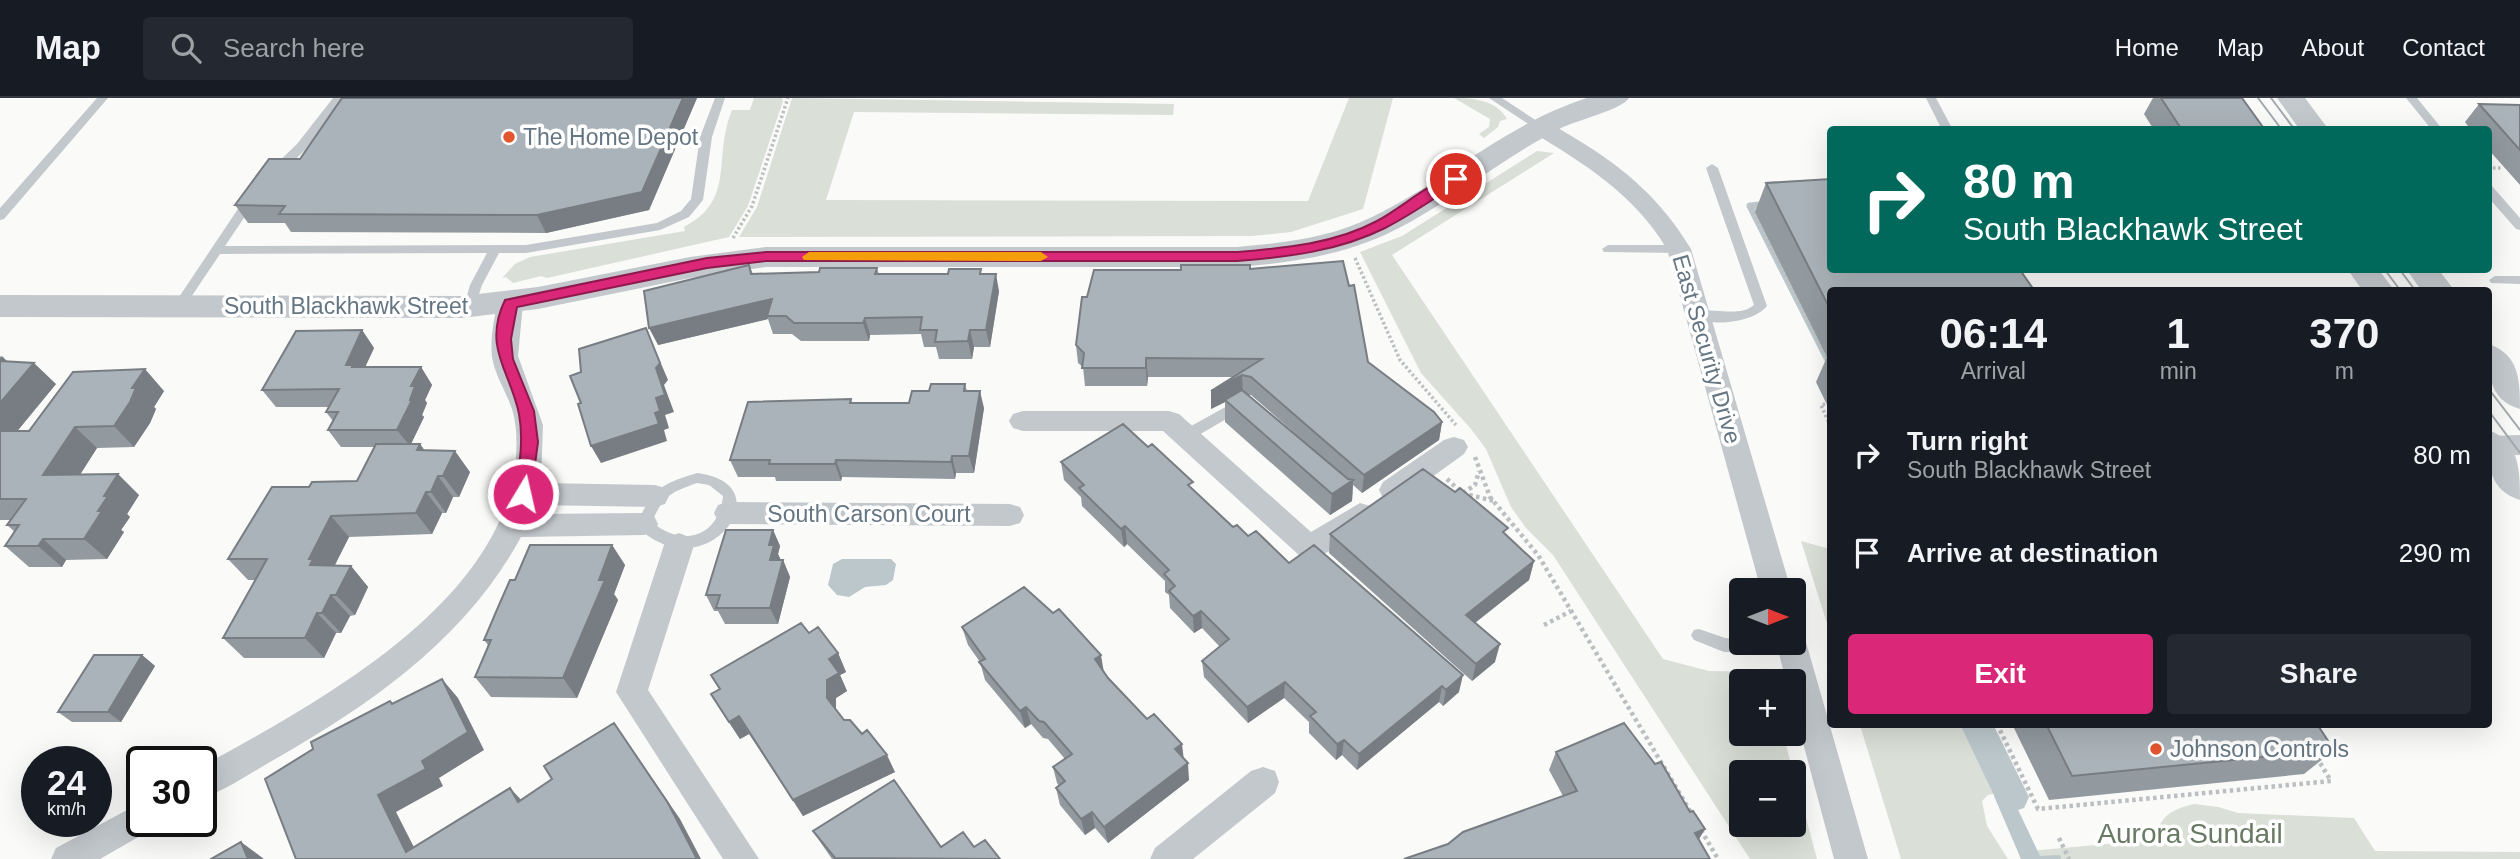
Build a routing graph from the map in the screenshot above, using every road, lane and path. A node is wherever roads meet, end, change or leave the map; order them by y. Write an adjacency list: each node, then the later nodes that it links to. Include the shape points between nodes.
1 (103, 98): 19 (lane)
2 (339, 98): 24 (lane, via 302,147 261,186)
3 (720, 98): 25 (lane, via 706,137 701,190 685,214 642,230 550,247)
4 (788, 98): 21 (path, via 752,206 738,232)
5 (1494, 98): 13 (lane)
6 (1615, 98): 13 (street, South Blackhawk Street)
7 (1931, 98): 10 (lane)
8 (2291, 98): 11 (street)
9 (2411, 98): 12 (lane)
10 (1946, 126)
11 (2312, 126)
12 (2435, 126)
13 (1540, 127): 23 (street, East Security Drive, via 1639,194 1659,215); 31 (street, South Blackhawk Street, via 1393,219 1295,252 1237,257 766,257 707,263)
14 (1712, 168): 35 (lane, via 1761,306 1755,314 1745,316)
15 (2492, 168): 16 (path)
16 (2501, 168)
17 (2492, 194): 20 (lane)
18 (1777, 204): 36 (path, via 1750,206)
19 (0, 216)
20 (2520, 226)
21 (726, 242)
22 (1608, 249): 23 (lane)
23 (1679, 249): 35 (street, East Security Drive)
24 (215, 250): 25 (lane); 33 (lane)
25 (495, 250): 34 (lane)
26 (1353, 252): 44 (path, via 1400,360)
27 (2424, 273): 30 (street)
28 (2495, 280): 29 (lane)
29 (2520, 280)
30 (2436, 287)
31 (510, 304): 34 (street, South Blackhawk Street); 50 (street, via 505,359 526,411 531,442)
32 (0, 306): 33 (street, South Blackhawk Street)
33 (179, 306): 34 (street, South Blackhawk Street)
34 (470, 306)
35 (1700, 315): 58 (street, East Security Drive)
36 (1827, 358)
37 (2492, 361): 38 (street)
38 (2520, 397)
39 (1827, 404): 41 (path, via 1821,405)
40 (1254, 410): 43 (lane, via 1244,401)
41 (1827, 418)
42 (1023, 421): 43 (street, via 1169,421)
43 (1187, 435): 46 (street, via 1315,553)
44 (1461, 441): 46 (street); 47 (path)
45 (2497, 445): 48 (street)
46 (1431, 463): 49 (path)
47 (1479, 470): 49 (path, via 1475,485); 52 (path)
48 (2520, 486)
49 (1462, 493): 52 (path)
50 (523, 494): 51 (street); 56 (street)
51 (655, 496): 53 (lane, via 697,478 713,480 730,494); 55 (lane)
52 (1494, 502): 59 (path, via 1538,555)
53 (728, 513): 54 (street, South Carson Court); 57 (lane, via 718,531 701,541)
54 (1010, 515)
55 (644, 524): 56 (street); 57 (lane, via 654,536)
56 (515, 526): 66 (street, via 482,577 449,616 380,678)
57 (679, 545): 71 (street, via 632,692)
58 (1773, 578)
59 (1571, 611): 60 (path); 73 (path)
60 (1544, 625)
61 (1699, 635): 62 (lane)
62 (1729, 645)
63 (1794, 655): 74 (street)
64 (1999, 728): 65 (path, via 2038,808 2332,780)
65 (2310, 747)
66 (217, 775)
67 (1262, 782): 72 (street)
68 (126, 826): 70 (street)
69 (2059, 838): 75 (path)
70 (68, 859)
71 (742, 859)
72 (1167, 859)
73 (1718, 859)
74 (1851, 859)
75 (2069, 859)

